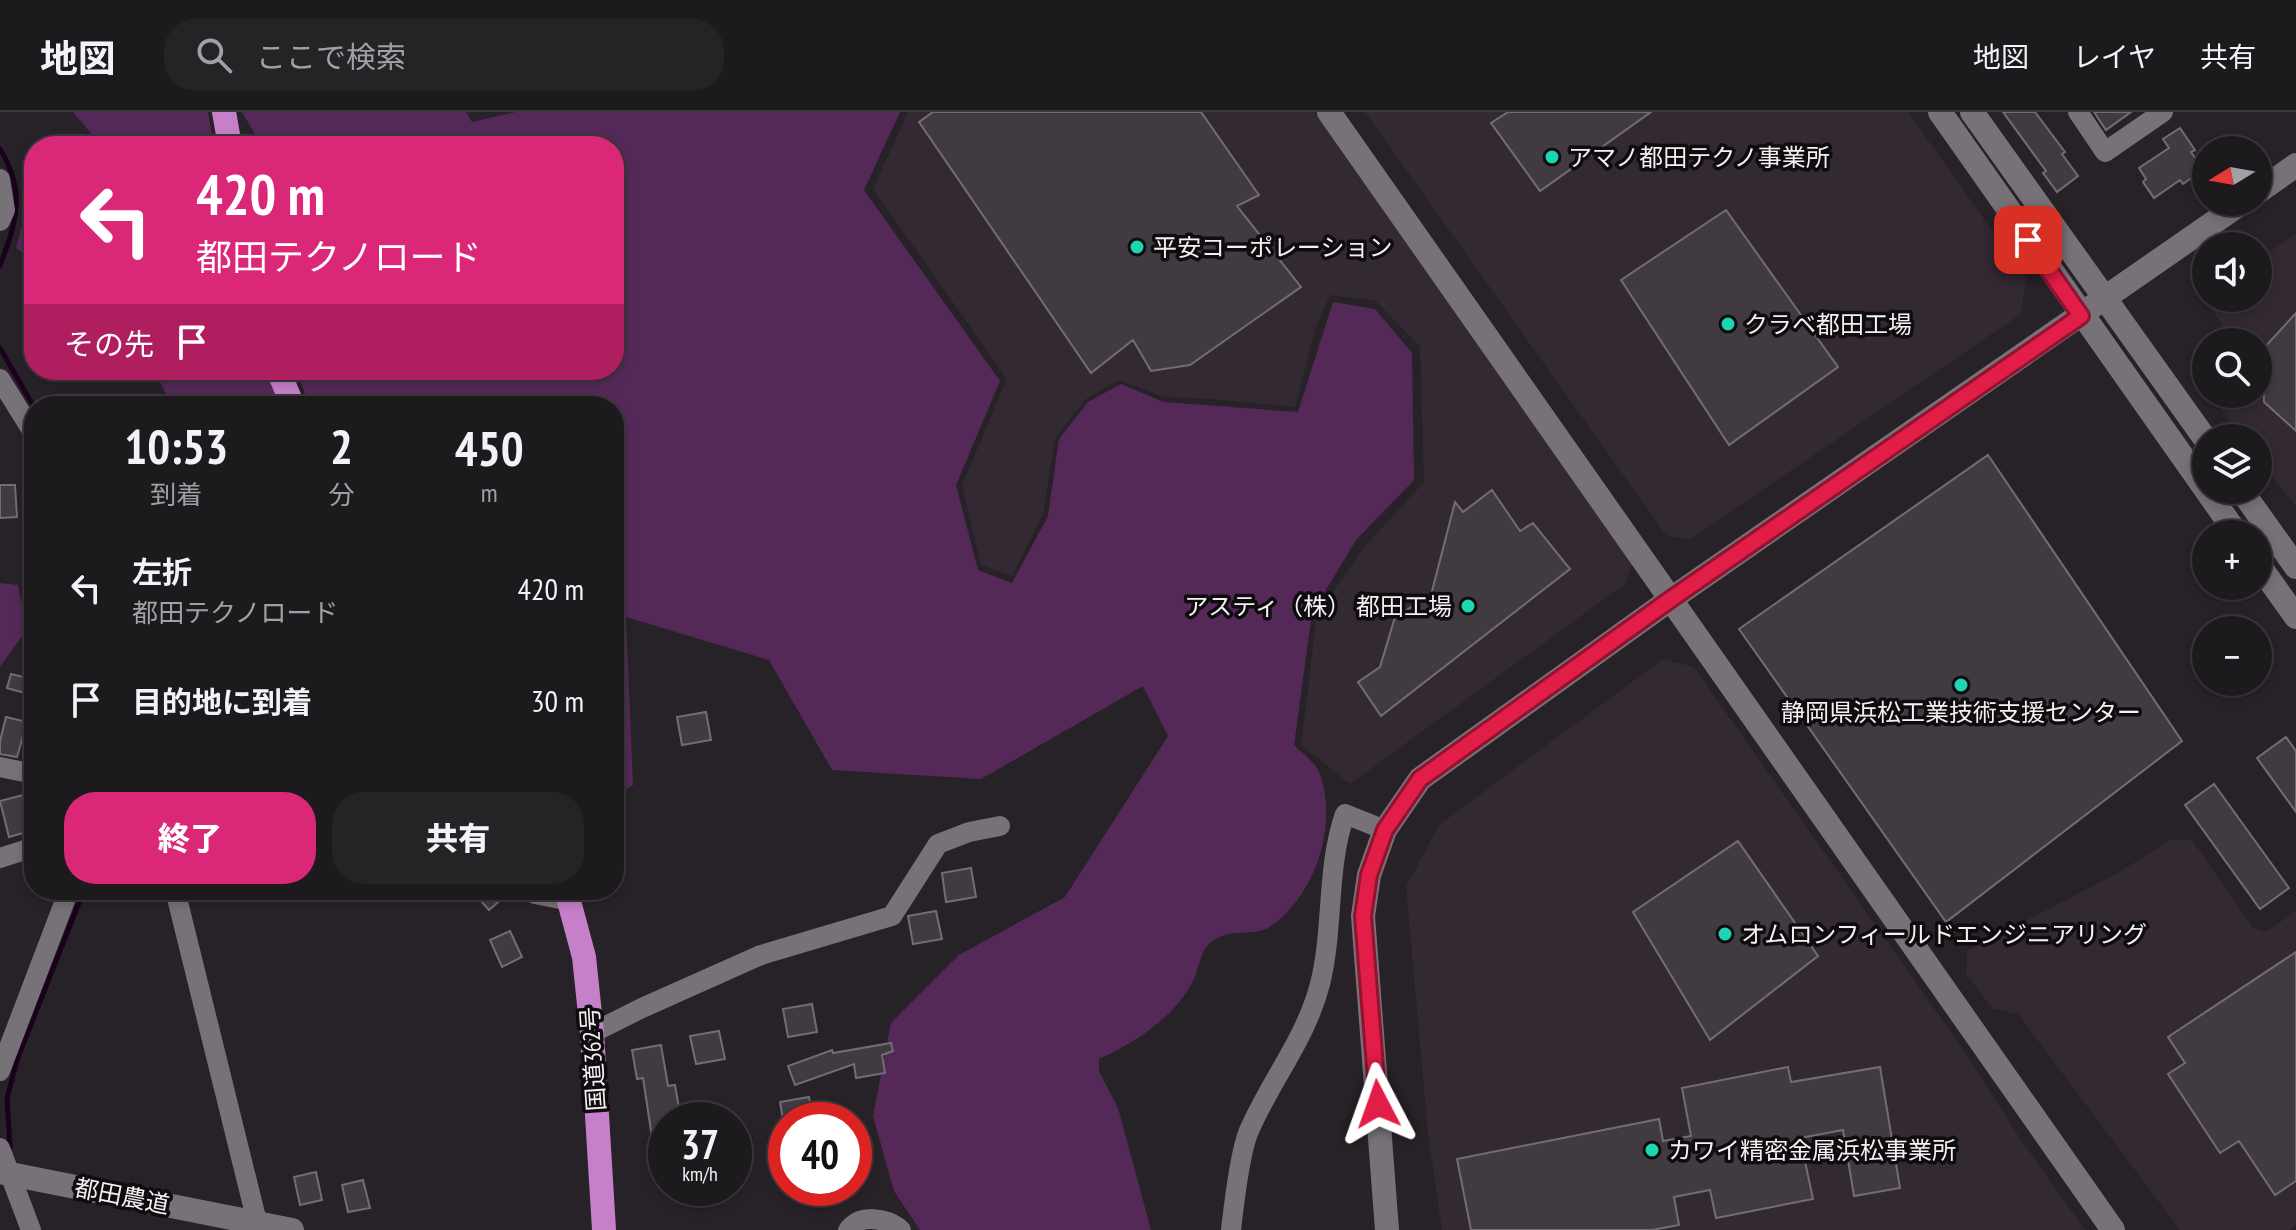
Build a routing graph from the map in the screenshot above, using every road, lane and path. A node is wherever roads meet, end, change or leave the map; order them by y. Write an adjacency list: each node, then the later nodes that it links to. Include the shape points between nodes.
1 (224, 112): 7 (highway)
2 (1329, 112): 22 (street)
3 (1940, 112): 14 (street)
4 (1972, 112): 13 (street)
5 (2078, 112): 6 (street, via 2105,152)
6 (2163, 112)
7 (228, 136)
8 (2296, 165): 10 (street)
9 (0, 179): 12 (street, via 5,210)
10 (2272, 182)
11 (2223, 216): 13 (street)
12 (0, 221)
13 (2105, 299): 14 (street); 17 (street)
14 (2081, 316): 19 (street); 22 (street)
15 (0, 379): 16 (street)
16 (24, 418)
17 (2195, 424)
18 (2251, 504): 20 (street)
19 (2227, 520)
20 (2296, 567)
21 (2272, 584): 23 (street)
22 (1671, 599): 27 (street, via 1420,779); 45 (street)
23 (2296, 617)
24 (0, 767): 25 (street)
25 (24, 772)
26 (1000, 826): 33 (street, via 938,844 892,916 761,955)
27 (1385, 830): 43 (street, via 1345,814 1336,840 1320,983 1302,1035 1247,1136); 44 (street, via 1369,875 1363,916)
28 (24, 850): 29 (street)
29 (0, 858)
30 (65, 900): 34 (street)
31 (177, 900): 37 (street)
32 (569, 900): 33 (highway, 国道362号, via 584,957)
33 (592, 1033): 40 (highway, 国道362号)
34 (0, 1071)
35 (0, 1148): 36 (street)
36 (5, 1172): 37 (street, 都田農道); 38 (street)
37 (258, 1227): 39 (street, 都田農道)
38 (31, 1230)
39 (292, 1230)
40 (604, 1230)
41 (848, 1230): 42 (street, via 859,1221 883,1220)
42 (901, 1230)
43 (1231, 1230)
44 (1387, 1230)
45 (2113, 1230)

